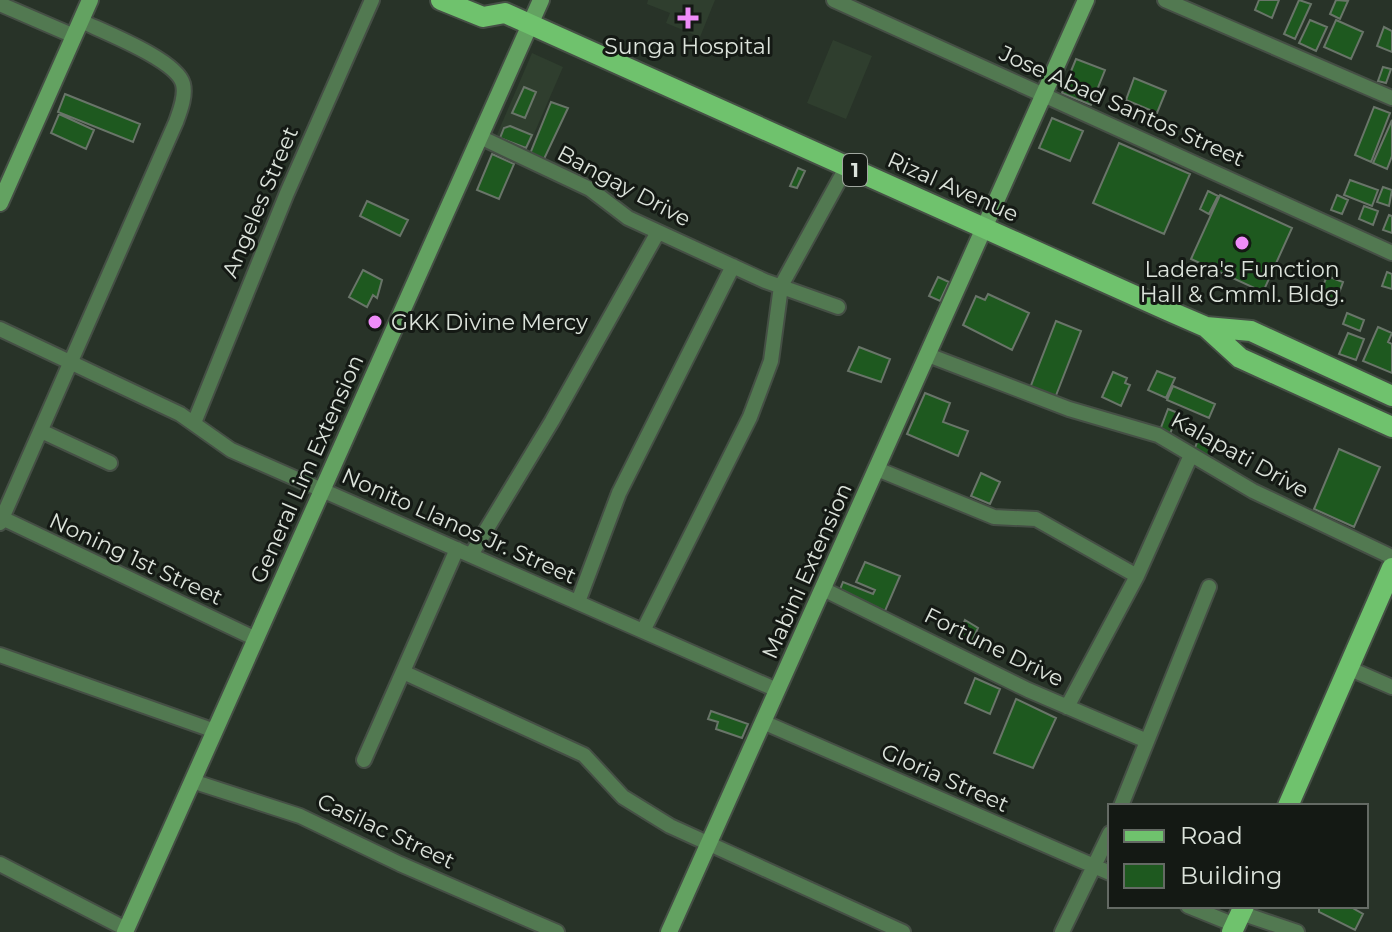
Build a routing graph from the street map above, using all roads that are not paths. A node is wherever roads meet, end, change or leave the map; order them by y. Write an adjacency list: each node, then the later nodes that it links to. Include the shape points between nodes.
1 (90, 0): 11 (street)
2 (372, 0): 29 (street, Angeles Street)
3 (441, 0): 9 (main road, Rizal Avenue / 1, via 483,17)
4 (541, 0): 10 (street, General Lim Extension)
5 (834, 0): 12 (street, Jose Abad Santos Street)
6 (1086, 0): 12 (street, Mabini Extension)
7 (1165, 0): 13 (street)
8 (0, 4): 11 (street)
9 (502, 6): 10 (main road, Rizal Avenue / 1)
10 (530, 24): 14 (street, General Lim Extension); 15 (main road, Rizal Avenue / 1)
11 (78, 28): 16 (street); 27 (street, via 173,70 183,95)
12 (1044, 94): 18 (street, Mabini Extension); 20 (street, Jose Abad Santos Street)
13 (1392, 98)
14 (480, 137): 19 (street, Bangay Drive, via 590,189 628,218); 35 (street, General Lim Extension)
15 (847, 166): 18 (main road, Rizal Avenue / 1); 22 (street)
16 (4, 185): 17 (street)
17 (0, 203)
18 (985, 228): 24 (main road, Rizal Avenue / 1); 26 (street, Mabini Extension)
19 (658, 232): 21 (street, Bangay Drive); 37 (street, via 552,421)
20 (1392, 253)
21 (733, 266): 22 (street, Bangay Drive); 43 (street, via 619,493)
22 (781, 286): 23 (street, Bangay Drive); 44 (street, via 776,337 762,389)
23 (838, 307)
24 (1206, 327): 28 (main road, Rizal Avenue / 1, via 1251,331); 30 (main road, Rizal Avenue / 1, via 1240,358)
25 (0, 329): 27 (street, Nonito Llanos Jr. Street)
26 (928, 355): 32 (street, Kalapati Drive, via 1077,412 1158,435); 34 (street, Mabini Extension)
27 (72, 362): 29 (street, Nonito Llanos Jr. Street); 31 (street)
28 (1392, 396)
29 (194, 423): 35 (street, Nonito Llanos Jr. Street, via 231,450)
30 (1392, 427)
31 (41, 431): 33 (street); 36 (street)
32 (1191, 455): 38 (street, Kalapati Drive, via 1253,491); 40 (street)
33 (110, 463)
34 (877, 469): 40 (street, via 994,517 1036,519); 42 (street, Mabini Extension)
35 (322, 489): 37 (street, Nonito Llanos Jr. Street); 45 (street, General Lim Extension)
36 (1, 519): 45 (street, Noning 1st Street)
37 (464, 552): 43 (street, Nonito Llanos Jr. Street); 48 (street)
38 (1392, 557)
39 (1392, 568): 47 (main road)
40 (1137, 576): 51 (street)
41 (1209, 587): 54 (street)
42 (823, 589): 50 (street, Mabini Extension); 51 (street, Fortune Drive)
43 (578, 602): 44 (street, Nonito Llanos Jr. Street)
44 (643, 631): 50 (street, Nonito Llanos Jr. Street)
45 (256, 639): 53 (street, General Lim Extension)
46 (0, 655): 53 (street)
47 (1348, 668): 49 (street); 58 (main road)
48 (403, 672): 55 (street); 60 (street, via 584,755 623,797)
49 (1392, 687)
50 (777, 690): 52 (street, Mabini Extension)
51 (1067, 707): 54 (street, Fortune Drive)
52 (763, 722): 60 (street, Mabini Extension); 62 (street, Gloria Street)
53 (215, 731): 56 (street, General Lim Extension)
54 (1147, 741): 57 (street)
55 (364, 760)
56 (192, 781): 66 (street, General Lim Extension); 67 (street, Casilac Street, via 288,811)
57 (1122, 804)
58 (1289, 804)
59 (1108, 837): 62 (street)
60 (708, 845): 68 (street, Mabini Extension); 69 (street)
61 (0, 864): 66 (street)
62 (1092, 866): 63 (street, Gloria Street); 70 (street)
63 (1108, 872)
64 (1196, 908): 65 (street)
65 (1238, 919): 71 (street)
66 (126, 930)
67 (557, 932)
68 (669, 932)
69 (903, 932)
70 (1062, 932)
71 (1297, 932)

